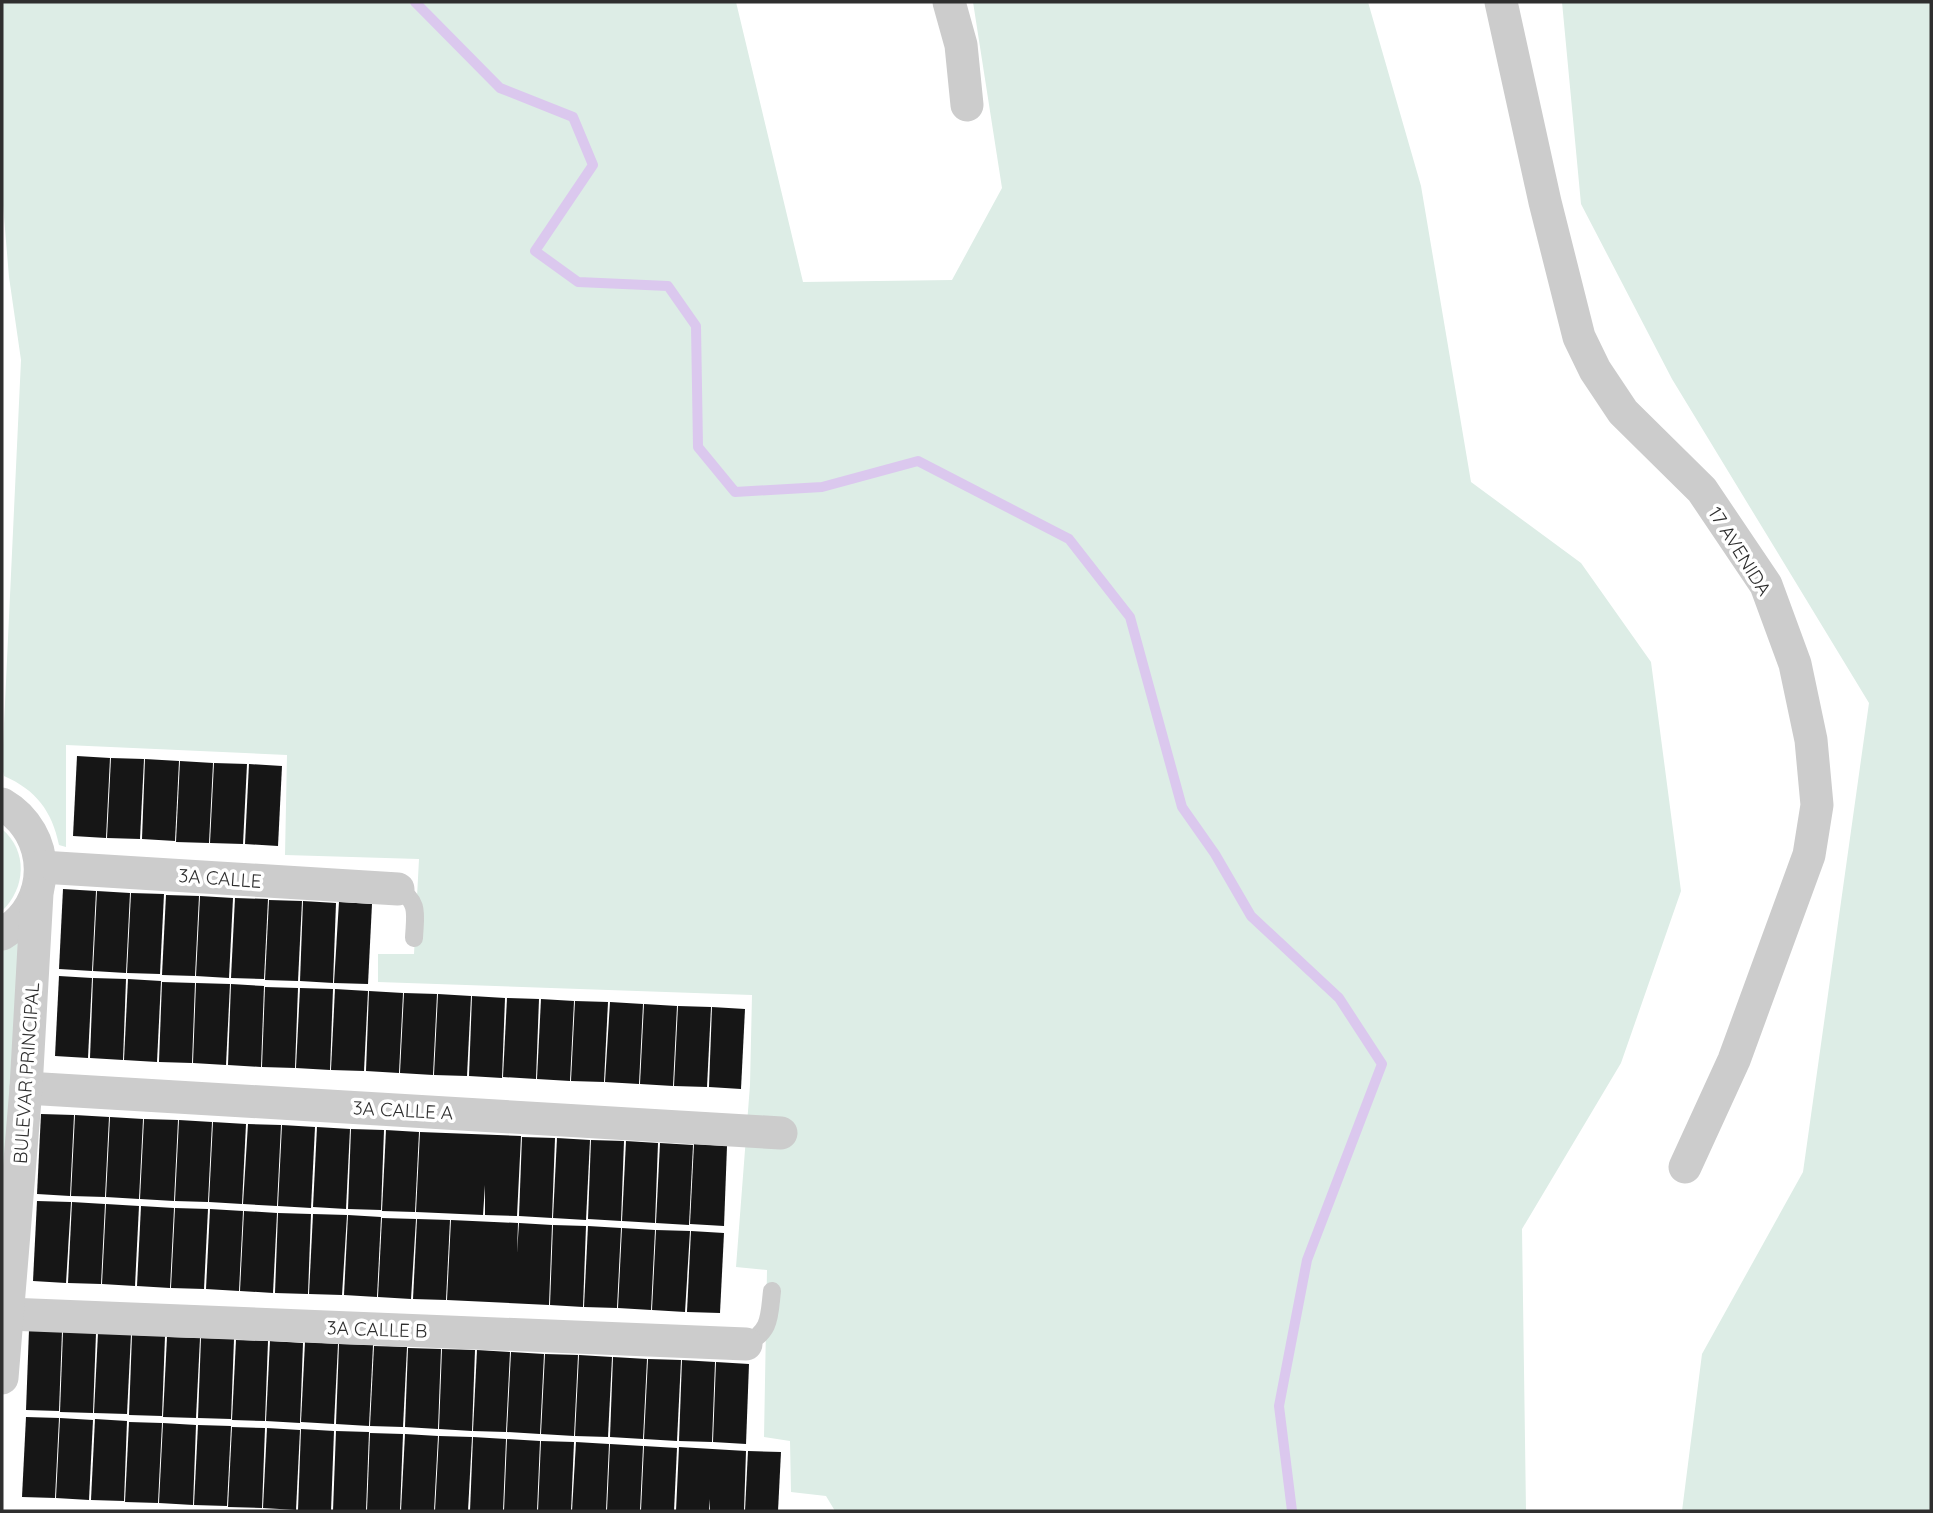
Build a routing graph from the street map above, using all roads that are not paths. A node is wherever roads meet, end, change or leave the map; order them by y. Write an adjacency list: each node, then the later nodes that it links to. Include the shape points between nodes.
1 (949, 2): 3 (street, via 961,44)
2 (1501, 2): 11 (street, 17 AVENIDA, via 1580,337 1623,412 1702,490 1766,585 1795,664 1811,740 1817,805 1809,855 1734,1060)
3 (967, 105)
4 (2, 804): 5 (street, BULEVAR PRINCIPAL, via 18,815 37,843)
5 (39, 880): 6 (street, 3A CALLE); 7 (street, via 21,920); 9 (street, BULEVAR PRINCIPAL)
6 (398, 889): 8 (lane, via 411,897 416,911)
7 (2, 933)
8 (414, 938)
9 (26, 1088): 10 (street, 3A CALLE A); 13 (street, BULEVAR PRINCIPAL)
10 (780, 1133)
11 (1685, 1167)
12 (772, 1292): 14 (lane, via 769,1322 760,1337)
13 (8, 1314): 14 (street, 3A CALLE B); 15 (street, BULEVAR PRINCIPAL)
14 (746, 1344)
15 (2, 1378)

